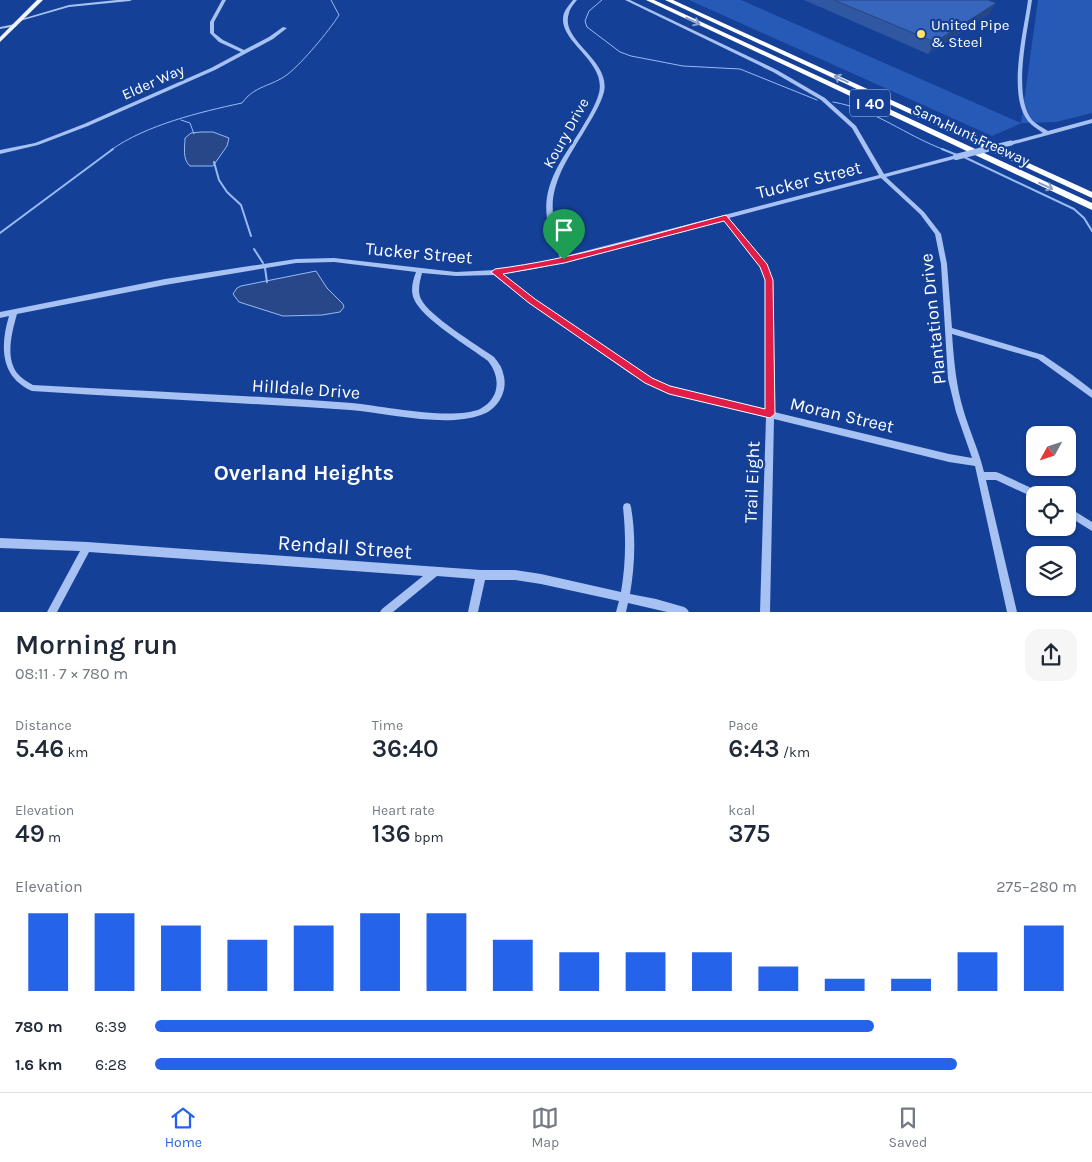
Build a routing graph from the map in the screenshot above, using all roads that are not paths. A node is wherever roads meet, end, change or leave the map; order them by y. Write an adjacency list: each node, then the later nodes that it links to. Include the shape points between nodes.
1 (40, 0): 9 (main road)
2 (130, 0): 9 (street, via 70,6)
3 (224, 0): 14 (street, via 212,22 212,33)
4 (575, 0): 22 (street, Koury Drive, via 566,13 565,26 574,41 594,61 602,88 596,106 558,168 551,188 551,227)
5 (627, 0): 18 (street, Plantation Drive, via 775,70 818,95 854,127)
6 (649, 0): 20 (highway, Sam Hunt Freeway / I 40, one-way to 20)
7 (668, 0): 19 (highway, Sam Hunt Freeway / I 40, one-way to 7)
8 (1030, 0): 16 (street, via 1020,96 1027,118)
9 (20, 20): 10 (main road)
10 (15, 25): 11 (street); 13 (main road)
11 (0, 28)
12 (285, 28): 14 (street, Elder Way)
13 (0, 40)
14 (244, 52): 17 (street, Elder Way, via 196,77 64,135)
15 (1092, 121): 16 (street, Tucker Street)
16 (1047, 133): 18 (street, Tucker Street, bridge)
17 (0, 152)
18 (883, 177): 21 (street, Tucker Street); 27 (street, Plantation Drive, via 922,213 938,234 944,264)
19 (1092, 195)
20 (1092, 207)
21 (726, 218): 22 (street, Tucker Street); 29 (street, Trail Eight, via 764,266 769,280)
22 (564, 260): 24 (street, Tucker Street)
23 (419, 271): 24 (street, Tucker Street, via 456,274); 25 (street, Tucker Street, via 334,260 290,262 165,282); 25 (street, Hilldale Drive, via 416,286 418,302 497,364 502,374 498,395 481,412 451,416 318,404 32,388 13,378 6,371 3,360)
24 (495, 272): 29 (street, Moran Street, via 648,380 669,390)
25 (14, 312): 26 (street, Tucker Street)
26 (0, 315)
27 (948, 330): 28 (street, via 1040,357); 30 (street, Plantation Drive, via 952,379)
28 (1092, 395)
29 (770, 414): 30 (street, Moran Street); 46 (street, Trail Eight)
30 (978, 463): 31 (street, Plantation Drive)
31 (981, 476): 32 (street, via 996,476); 47 (street, Plantation Drive)
32 (1026, 490)
33 (627, 507): 40 (street, via 631,528)
34 (1076, 516): 35 (street)
35 (1092, 526)
36 (0, 543): 37 (street, Rendall Street)
37 (87, 547): 38 (street, Rendall Street); 41 (street)
38 (435, 572): 39 (street, Rendall Street); 42 (street)
39 (481, 575): 40 (street, Rendall Street, via 541,579); 43 (street)
40 (625, 597): 44 (street); 45 (street, Rendall Street)
41 (52, 612)
42 (385, 612)
43 (473, 612)
44 (621, 612)
45 (684, 612)
46 (765, 612)
47 (1012, 612)

